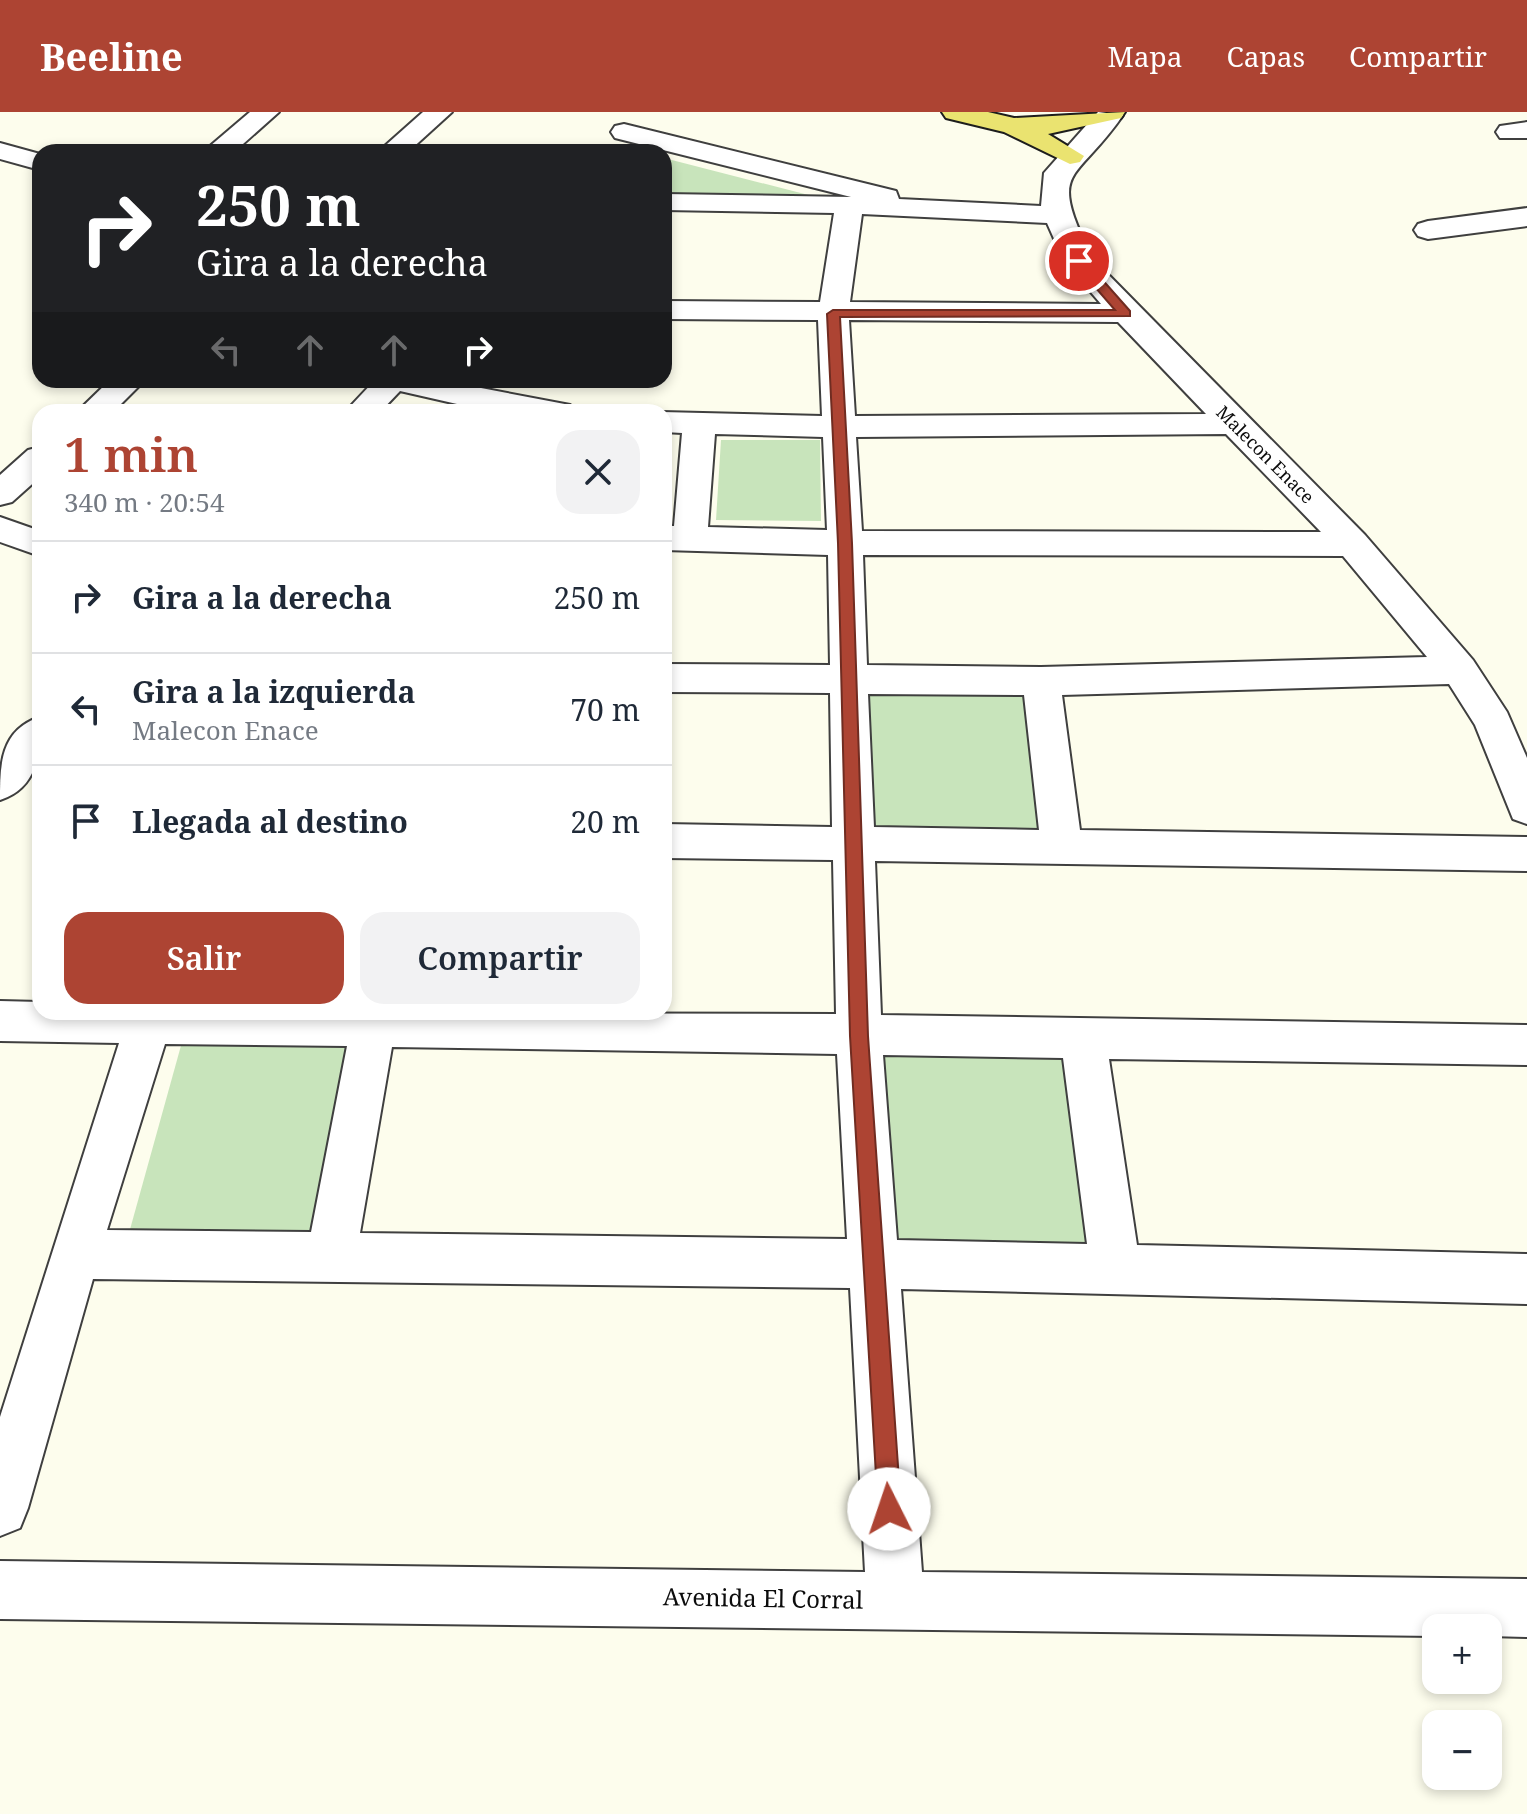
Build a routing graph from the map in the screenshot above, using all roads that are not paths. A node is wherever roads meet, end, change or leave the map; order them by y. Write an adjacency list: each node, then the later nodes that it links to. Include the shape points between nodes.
1 (264, 112): 8 (street)
2 (439, 112): 9 (street)
3 (646, 112): 6 (street)
4 (955, 112): 7 (main road)
5 (1111, 113): 7 (street, Malecon Enace)
6 (624, 132): 10 (street); 15 (street)
7 (1072, 133): 16 (street, Malecon Enace, via 1053,198)
8 (226, 144)
9 (401, 144)
10 (613, 144)
11 (0, 151): 12 (street)
12 (32, 160)
13 (672, 202): 14 (street)
14 (849, 205): 15 (street); 21 (street)
15 (921, 207): 16 (street)
16 (1057, 215): 20 (street, Malecon Enace, via 1079,261)
17 (1527, 217): 18 (street)
18 (1428, 230)
19 (672, 310): 21 (street)
20 (1126, 313): 21 (street); 29 (street, Malecon Enace)
21 (833, 314): 31 (street)
22 (120, 388): 25 (street)
23 (386, 388): 26 (street)
24 (430, 388): 27 (street)
25 (102, 404)
26 (369, 404)
27 (502, 404)
28 (672, 423): 30 (street)
29 (1234, 424): 31 (street); 38 (street, Malecon Enace)
30 (699, 425): 31 (street); 35 (street)
31 (840, 427): 37 (street)
32 (32, 465): 33 (street)
33 (0, 494)
34 (0, 529): 36 (street)
35 (677, 538): 37 (street)
36 (32, 541)
37 (845, 543): 38 (street); 41 (street)
38 (1353, 544): 39 (street, Malecon Enace)
39 (1460, 670): 42 (street); 45 (street, Malecon Enace, via 1493,722)
40 (672, 678): 41 (street)
41 (848, 681): 42 (street); 47 (street)
42 (1041, 681): 48 (street)
43 (32, 742): 44 (street)
44 (0, 784)
45 (1527, 808)
46 (672, 841): 47 (street)
47 (854, 845): 48 (street); 55 (street)
48 (1062, 848): 49 (street)
49 (1527, 854)
50 (38, 1020): 53 (street)
51 (150, 1020): 58 (street)
52 (218, 1020): 54 (street)
53 (0, 1021)
54 (373, 1027): 55 (street); 59 (street)
55 (859, 1036): 56 (street); 60 (street)
56 (1083, 1039): 57 (street); 61 (street)
57 (1527, 1045)
58 (75, 1254): 59 (street); 63 (street)
59 (331, 1258): 60 (street)
60 (873, 1264): 61 (street); 65 (street)
61 (1116, 1270): 62 (street)
62 (1527, 1279)
63 (0, 1508)
64 (0, 1590): 65 (street, Avenida El Corral)
65 (895, 1601): 66 (street, Avenida El Corral)
66 (1527, 1608)

